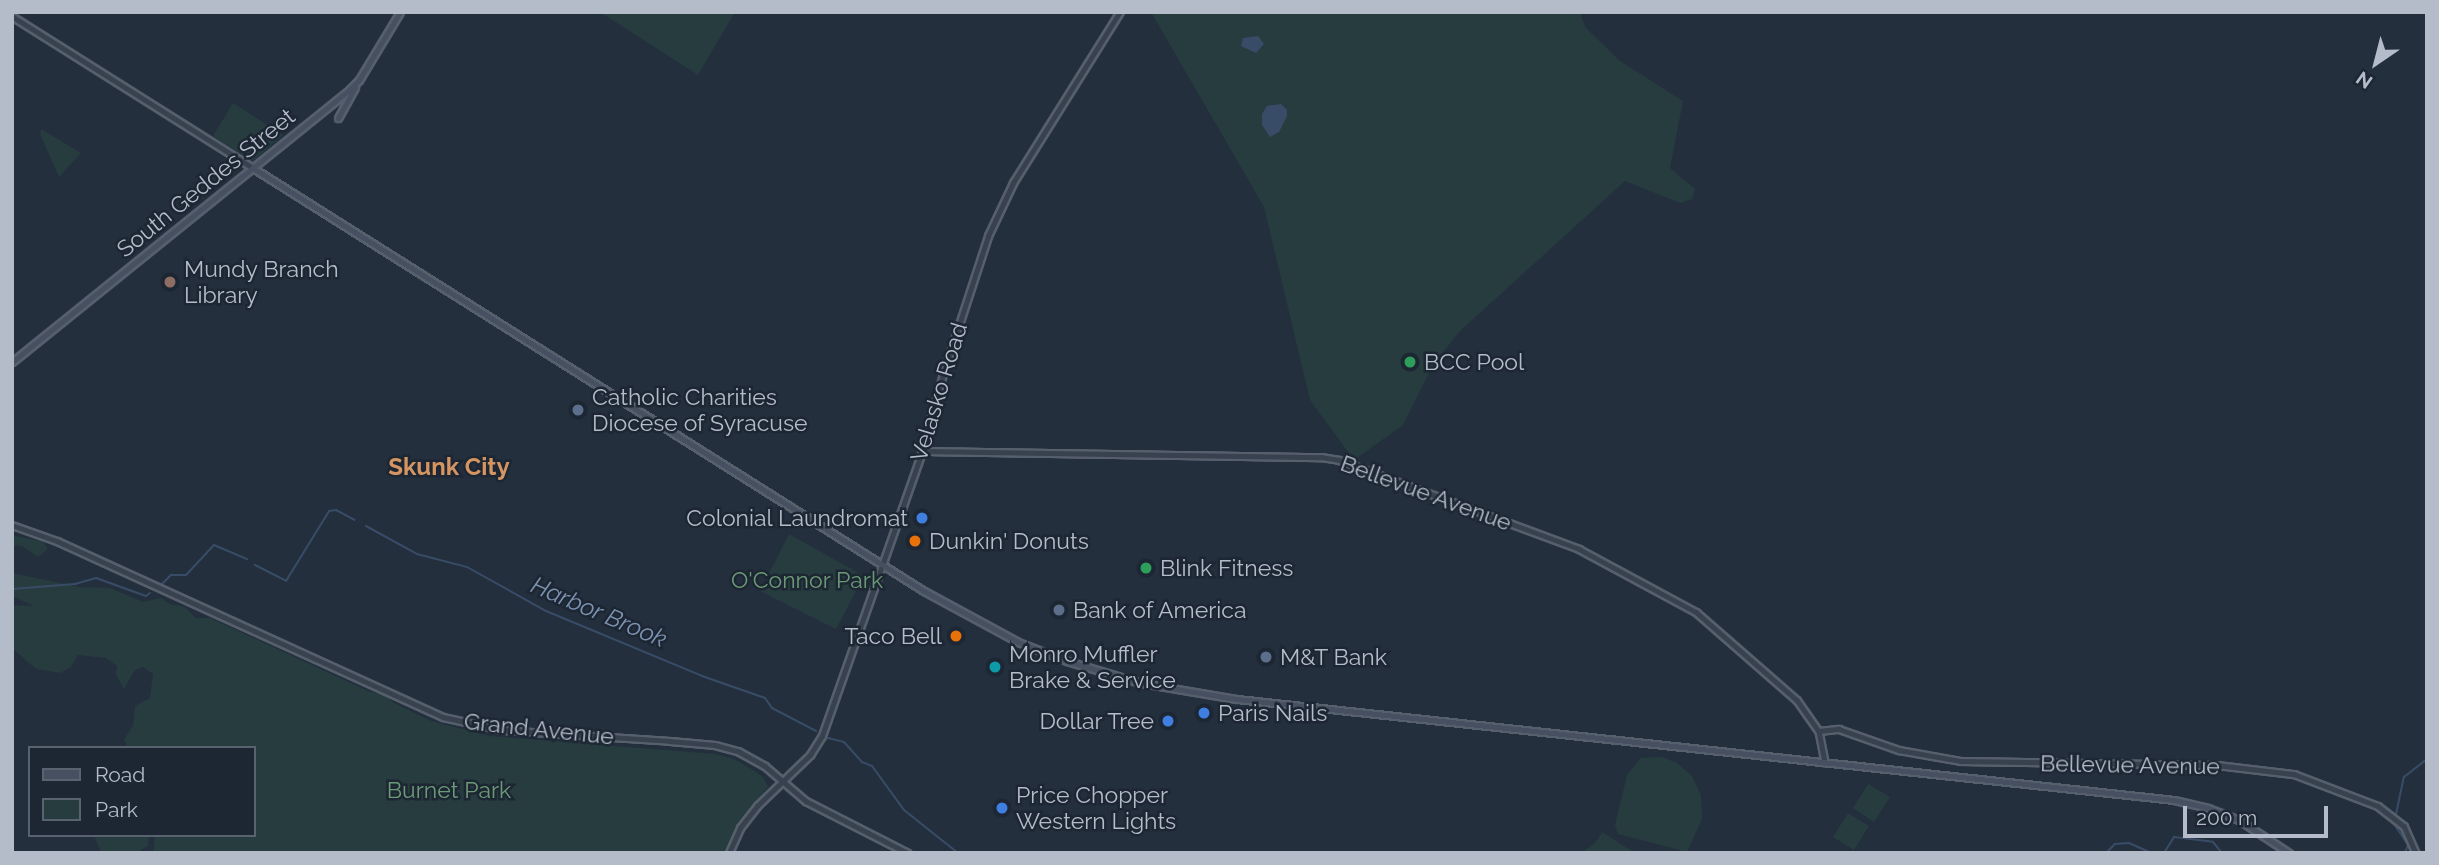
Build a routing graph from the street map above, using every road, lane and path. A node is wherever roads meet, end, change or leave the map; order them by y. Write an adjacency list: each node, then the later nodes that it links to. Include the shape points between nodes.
1 (400, 12): 4 (main road, South Geddes Street)
2 (1120, 12): 8 (street, Velasko Road, via 1005,197 972,280)
3 (12, 16): 6 (street)
4 (359, 80): 5 (main road); 6 (main road, South Geddes Street)
5 (338, 118)
6 (253, 168): 7 (main road, South Geddes Street); 10 (main road)
7 (12, 362)
8 (922, 451): 10 (street, Velasko Road); 11 (street, Bellevue Avenue, via 1339,460 1575,548 1669,596 1714,625 1755,660 1797,699)
9 (12, 525): 13 (street, Grand Avenue, via 57,541 443,717 502,730 715,745 754,759)
10 (882, 564): 12 (main road, via 1016,641 1141,683 1274,703); 13 (street, Velasko Road, via 822,736)
11 (1819, 731): 12 (street, Bellevue Avenue); 17 (street, Bellevue Avenue, via 1839,729 1899,750 1961,761 2217,765 2294,774 2378,806 2404,826)
12 (1825, 762): 16 (main road, via 2174,800 2239,820)
13 (782, 782): 14 (street, Velasko Road, via 749,816); 15 (street, Grand Avenue, via 813,805)
14 (729, 853)
15 (908, 853)
16 (2289, 853)
17 (2416, 853)

